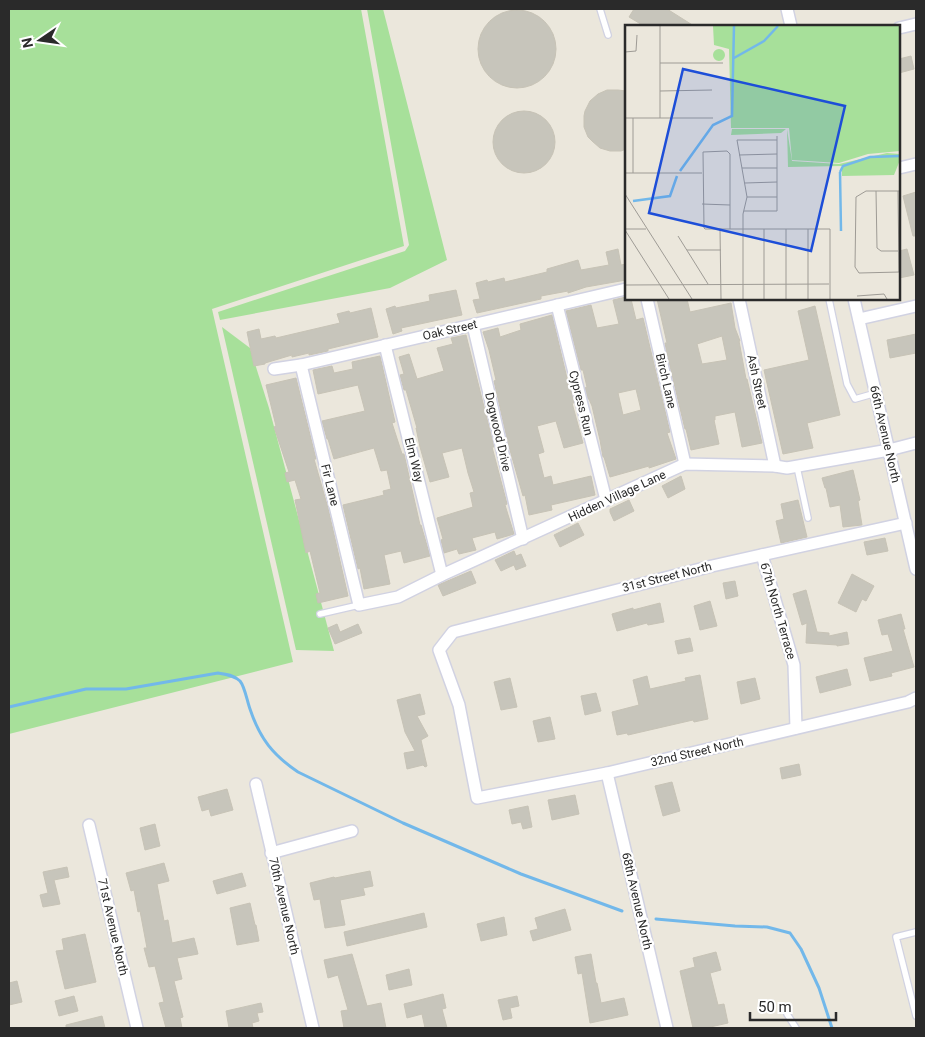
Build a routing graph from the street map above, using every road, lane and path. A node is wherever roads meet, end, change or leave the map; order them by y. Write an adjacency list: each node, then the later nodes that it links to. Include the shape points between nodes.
1 (600, 9): 6 (lane)
2 (787, 9): 4 (street)
3 (916, 24): 5 (street)
4 (791, 25)
5 (900, 28)
6 (608, 35)
7 (916, 164): 8 (street)
8 (900, 168)
9 (625, 289): 14 (street, Oak Street)
10 (647, 300): 24 (street, Birch Lane)
11 (739, 300): 25 (street, Ash Street)
12 (829, 300): 21 (lane, via 847,384 855,399)
13 (854, 300): 16 (street, 66th Avenue North)
14 (557, 305): 17 (street, Oak Street); 27 (street, Cypress Run)
15 (916, 306): 16 (street)
16 (859, 319): 21 (street, 66th Avenue North)
17 (472, 324): 18 (street, Oak Street); 30 (street, Dogwood Drive)
18 (385, 345): 19 (street, Oak Street); 33 (street, Elm Way)
19 (301, 365): 20 (street, Oak Street); 34 (street, Fir Lane)
20 (274, 369)
21 (876, 393): 23 (street, 66th Avenue North)
22 (916, 443): 23 (street, Hidden Village Lane)
23 (889, 450): 26 (street, Hidden Village Lane); 29 (street, 66th Avenue North)
24 (685, 464): 25 (street, Hidden Village Lane); 27 (street, Hidden Village Lane)
25 (775, 466): 26 (street, Hidden Village Lane)
26 (796, 467): 28 (lane)
27 (606, 500): 30 (street, Hidden Village Lane)
28 (808, 518)
29 (906, 523): 31 (street, 31st Street North); 32 (street, 66th Avenue North)
30 (523, 539): 33 (street, Hidden Village Lane)
31 (762, 554): 37 (street, 67th North Terrace, via 794,665); 40 (street, 31st Street North, via 453,632 439,650 459,705)
32 (916, 569)
33 (442, 575): 34 (street, Hidden Village Lane, via 398,597)
34 (359, 605): 35 (lane)
35 (320, 614)
36 (916, 698): 37 (street, 32nd Street North)
37 (796, 728): 38 (street, 32nd Street North)
38 (607, 773): 40 (street, 32nd Street North); 49 (street, 68th Avenue North)
39 (256, 784): 43 (street, 70th Avenue North)
40 (477, 798)
41 (89, 825): 47 (street, 71st Avenue North)
42 (352, 831): 43 (street)
43 (271, 853): 48 (street, 70th Avenue North)
44 (916, 932): 46 (lane, via 896,936)
45 (787, 1014): 50 (lane)
46 (916, 1016)
47 (137, 1028)
48 (313, 1028)
49 (667, 1028)
50 (796, 1028)

